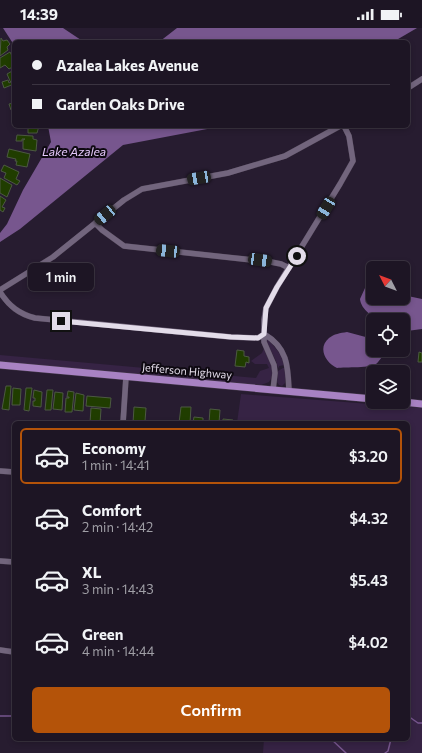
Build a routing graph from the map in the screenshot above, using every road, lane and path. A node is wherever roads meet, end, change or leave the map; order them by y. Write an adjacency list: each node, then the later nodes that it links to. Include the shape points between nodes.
1 (422, 79): 2 (street)
2 (410, 87)
3 (336, 128): 5 (street, via 285,156 228,173 142,189)
4 (345, 128): 6 (street, via 349,136 352,161)
5 (96, 223): 6 (street, via 124,246 271,262); 7 (street, via 53,257)
6 (289, 268): 8 (street, via 266,308)
7 (0, 291): 8 (street, via 10,306 25,316 35,318 231,337 258,338)
8 (264, 334): 11 (street, via 264,342 274,365); 12 (street, via 284,356 288,366)
9 (0, 366): 10 (main road, Jefferson Highway)
10 (126, 377): 11 (main road, Jefferson Highway); 16 (street)
11 (273, 390): 12 (main road, Jefferson Highway)
12 (289, 391): 13 (main road, Jefferson Highway)
13 (366, 398)
14 (410, 403): 15 (main road)
15 (422, 404)
16 (123, 421)
17 (0, 471): 18 (street)
18 (12, 472)
19 (0, 561): 20 (street)
20 (12, 562)
21 (0, 650): 22 (street)
22 (12, 652)

